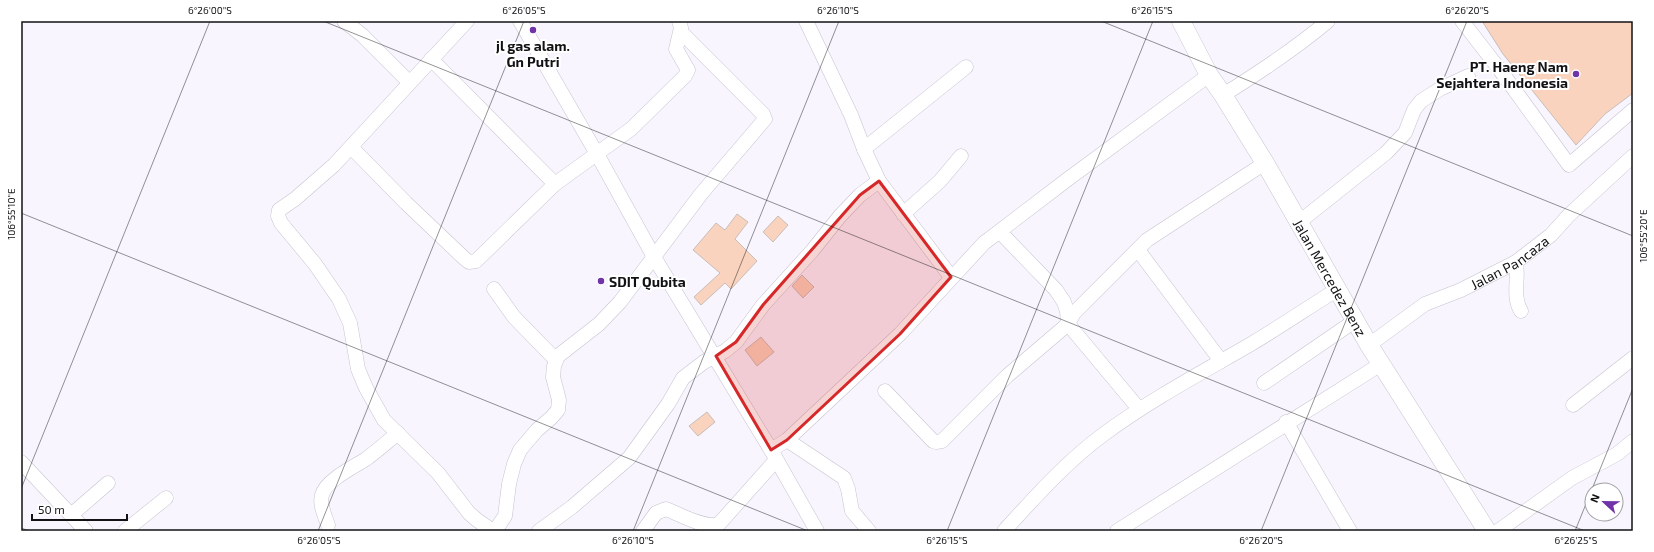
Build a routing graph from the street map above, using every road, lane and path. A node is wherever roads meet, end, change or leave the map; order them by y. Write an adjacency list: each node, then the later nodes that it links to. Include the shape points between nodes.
1 (344, 21): 13 (street)
2 (467, 21): 9 (street)
3 (520, 21): 18 (street)
4 (806, 21): 17 (street, via 851,115)
5 (1181, 21): 11 (main road, Jalan Mercedez Benz)
6 (1328, 21): 14 (street, via 1265,70)
7 (1462, 21): 15 (street, via 1569,166)
8 (680, 26): 18 (street, via 676,49 688,70 685,76 631,129); 28 (street, via 765,119 701,194)
9 (431, 59): 13 (street); 23 (street)
10 (966, 67): 17 (street)
11 (1209, 75): 14 (main road, Jalan Mercedez Benz); 26 (street)
12 (1468, 76): 25 (street, via 1421,101 1414,110 1405,133 1386,153)
13 (409, 82): 16 (street)
14 (1223, 95): 21 (main road, Jalan Mercedez Benz)
15 (1633, 110)
16 (351, 147): 23 (street, via 468,262 481,257); 47 (street, via 310,187 280,210 278,218 339,299 350,323 362,379 384,420)
17 (864, 149): 22 (street)
18 (597, 154): 23 (street); 28 (street)
19 (961, 156): 24 (street, via 940,181)
20 (1633, 156): 29 (street, Jalan Pancaza, via 1551,235)
21 (1265, 163): 25 (main road, Jalan Mercedez Benz); 27 (street, via 1147,240)
22 (879, 181): 24 (street); 37 (street, via 860,195 840,216 763,305 736,342)
23 (555, 184)
24 (903, 214): 30 (street)
25 (1298, 223): 31 (main road, Jalan Mercedez Benz)
26 (1000, 232): 30 (street, via 984,243); 35 (street, via 1056,290 1064,302)
27 (1138, 250): 35 (street, via 1074,313); 40 (street)
28 (654, 257): 37 (street); 39 (street, via 610,314 589,333 564,350)
29 (1516, 262): 33 (street, via 1516,300); 36 (street, Jalan Pancaza, via 1461,290 1425,304)
30 (951, 277): 48 (street, via 900,334)
31 (1338, 288): 34 (main road, Jalan Mercedez Benz); 40 (street)
32 (494, 289): 39 (street, via 514,317)
33 (1521, 311)
34 (1356, 320): 36 (main road, Jalan Mercedez Benz); 42 (street)
35 (1068, 324): 43 (street, via 1007,376 940,442 933,441); 45 (street)
36 (1369, 345): 41 (main road, Jalan Mercedez Benz)
37 (716, 356): 50 (street); 59 (street, via 683,378 668,404 629,458 572,507)
38 (1633, 358): 44 (street)
39 (556, 360): 58 (street, via 553,376 559,400 558,410 520,450 509,484 505,516)
40 (1221, 361): 45 (street)
41 (1381, 364): 46 (street); 66 (main road, Jalan Mercedez Benz)
42 (1264, 383)
43 (885, 391)
44 (1573, 405)
45 (1139, 409): 63 (street, via 1082,452)
46 (1286, 422): 64 (street); 65 (street)
47 (398, 434): 55 (street, via 326,487 321,500); 58 (street, via 423,456 469,512)
48 (787, 440): 50 (street); 62 (street, via 844,478 852,511)
49 (1633, 441): 67 (street, via 1617,454 1572,478)
50 (774, 455): 60 (street, via 718,524 704,524 666,509 656,513); 61 (street)
51 (21, 462): 54 (street)
52 (108, 483): 54 (street)
53 (166, 498): 57 (street)
54 (71, 515): 56 (street)
55 (328, 525)
56 (86, 531)
57 (125, 531)
58 (493, 531)
59 (539, 531)
60 (643, 531)
61 (817, 531)
62 (868, 531)
63 (1004, 531)
64 (1117, 531)
65 (1350, 531)
66 (1487, 531)
67 (1498, 531)

